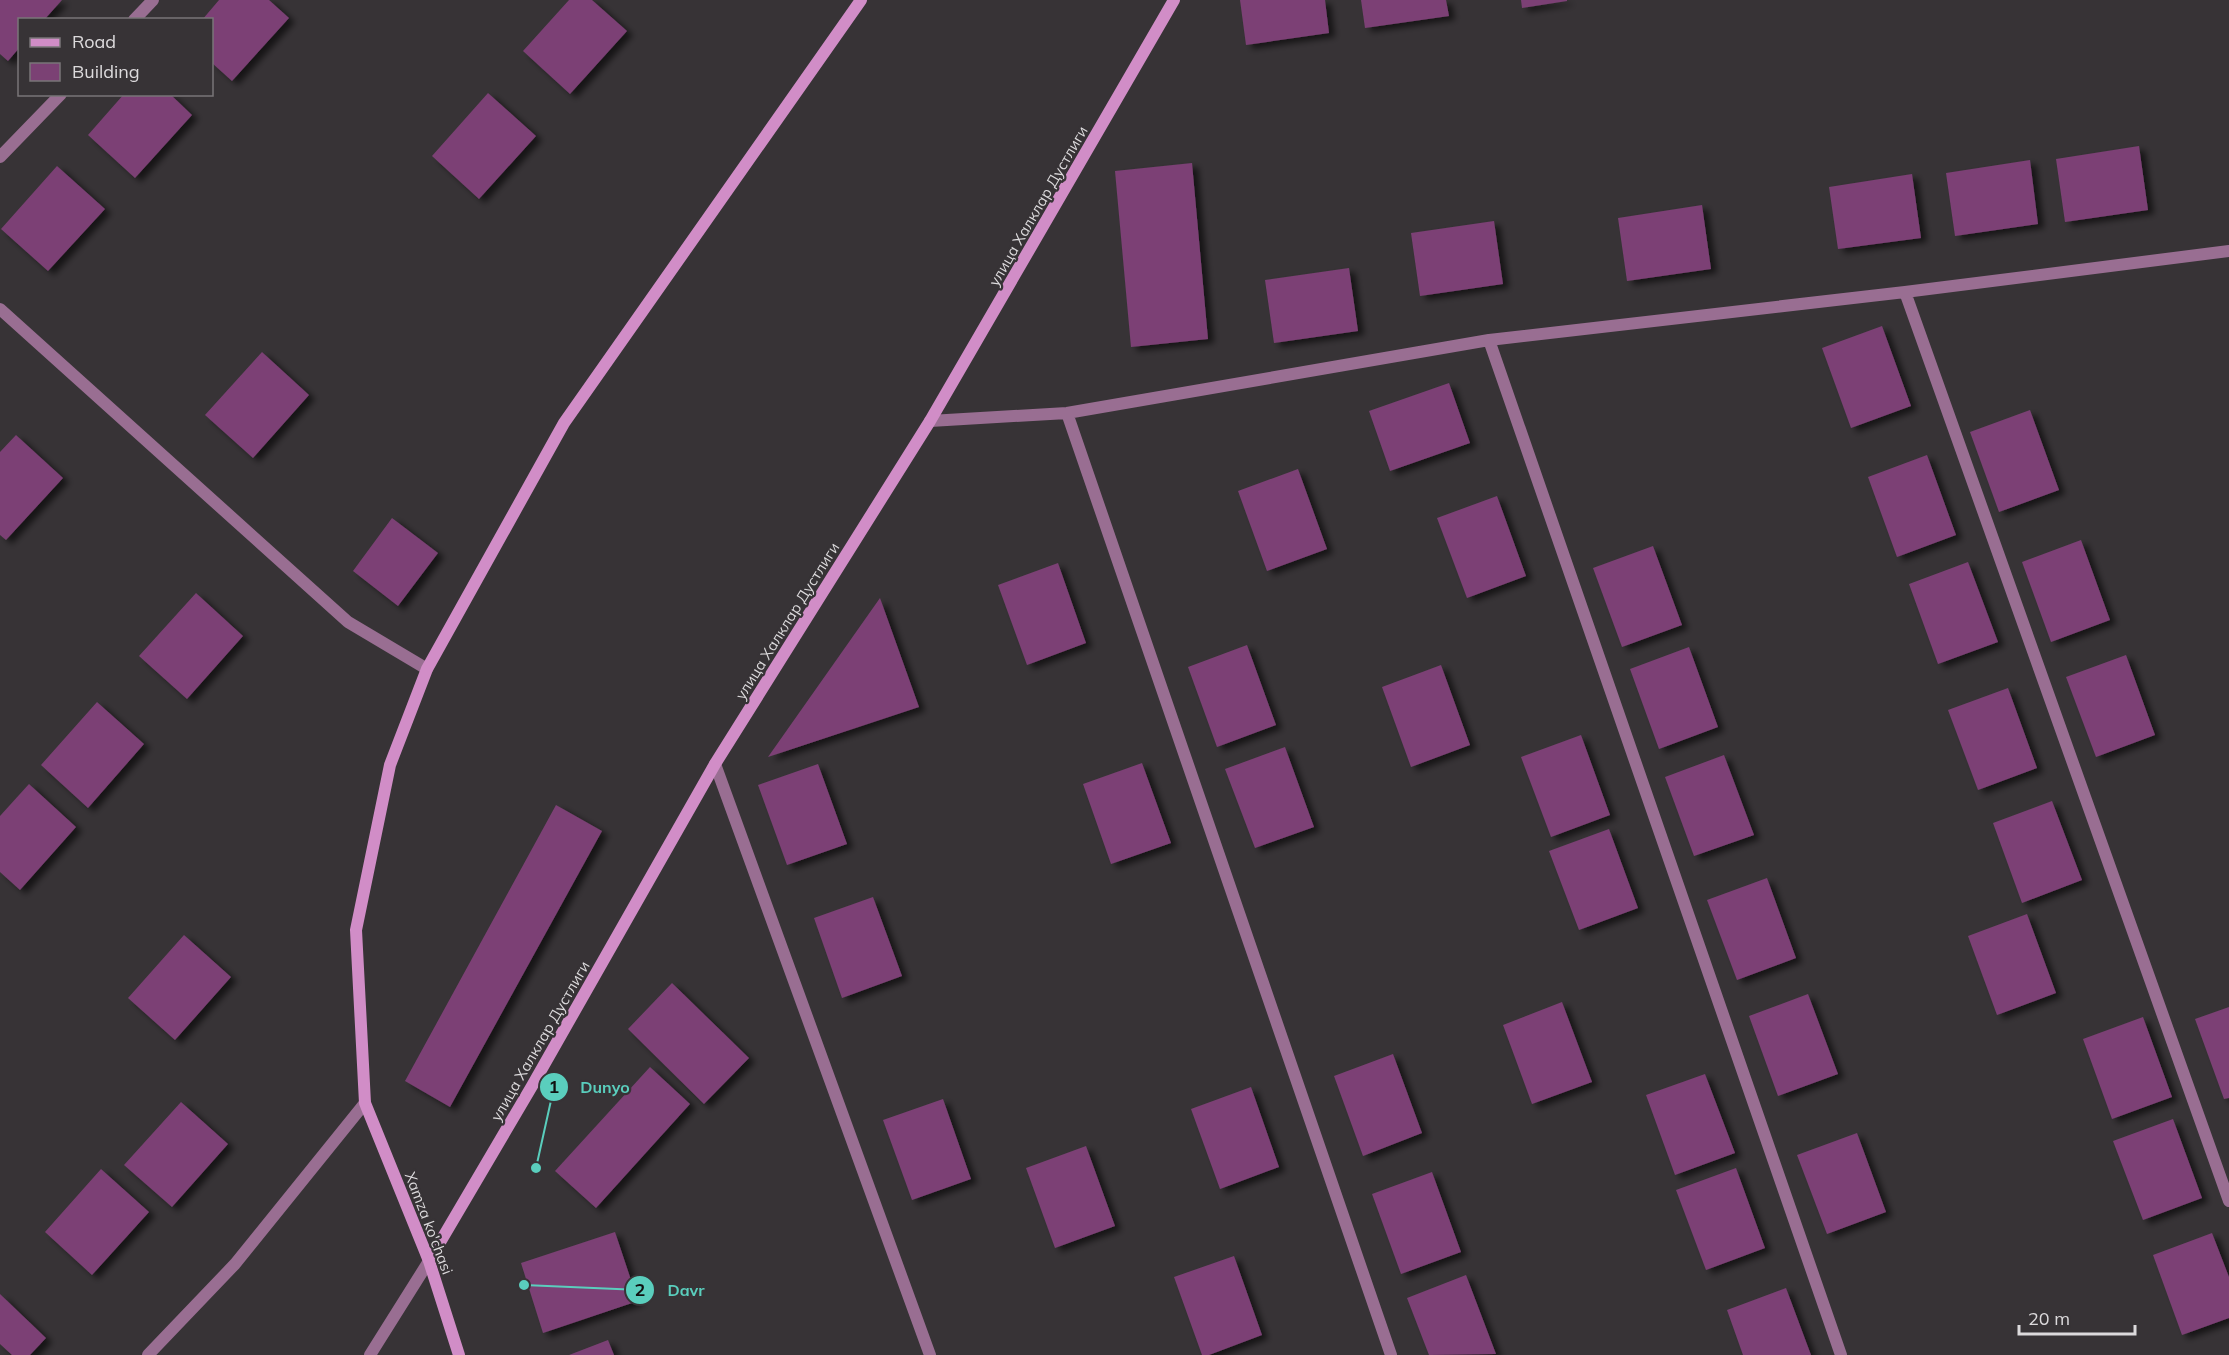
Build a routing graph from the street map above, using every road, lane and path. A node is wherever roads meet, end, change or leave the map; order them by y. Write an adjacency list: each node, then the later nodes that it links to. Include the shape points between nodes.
1 (153, 0): 4 (street)
2 (861, 0): 13 (street, Xamza ko'chasi, via 564,423)
3 (1174, 0): 12 (street, улица Халклар Дустлиги)
4 (136, 18)
5 (59, 96): 6 (street)
6 (0, 157)
7 (2229, 251): 8 (street)
8 (1905, 292): 10 (street); 16 (street)
9 (0, 309): 13 (street, via 348,622)
10 (1489, 340): 11 (street); 23 (street)
11 (1067, 413): 12 (street); 22 (street)
12 (930, 421): 14 (street, улица Халклар Дустлиги)
13 (427, 669): 15 (street, Xamza ko'chasi, via 390,765 356,930)
14 (715, 764): 17 (street, улица Халклар Дустлиги); 21 (street)
15 (365, 1104): 17 (street, Xamza ko'chasi); 18 (street, via 235,1264)
16 (2229, 1201)
17 (429, 1261): 19 (street); 20 (street, Xamza ko'chasi)
18 (148, 1355)
19 (370, 1355)
20 (459, 1355)
21 (930, 1355)
22 (1391, 1355)
23 (1841, 1355)

